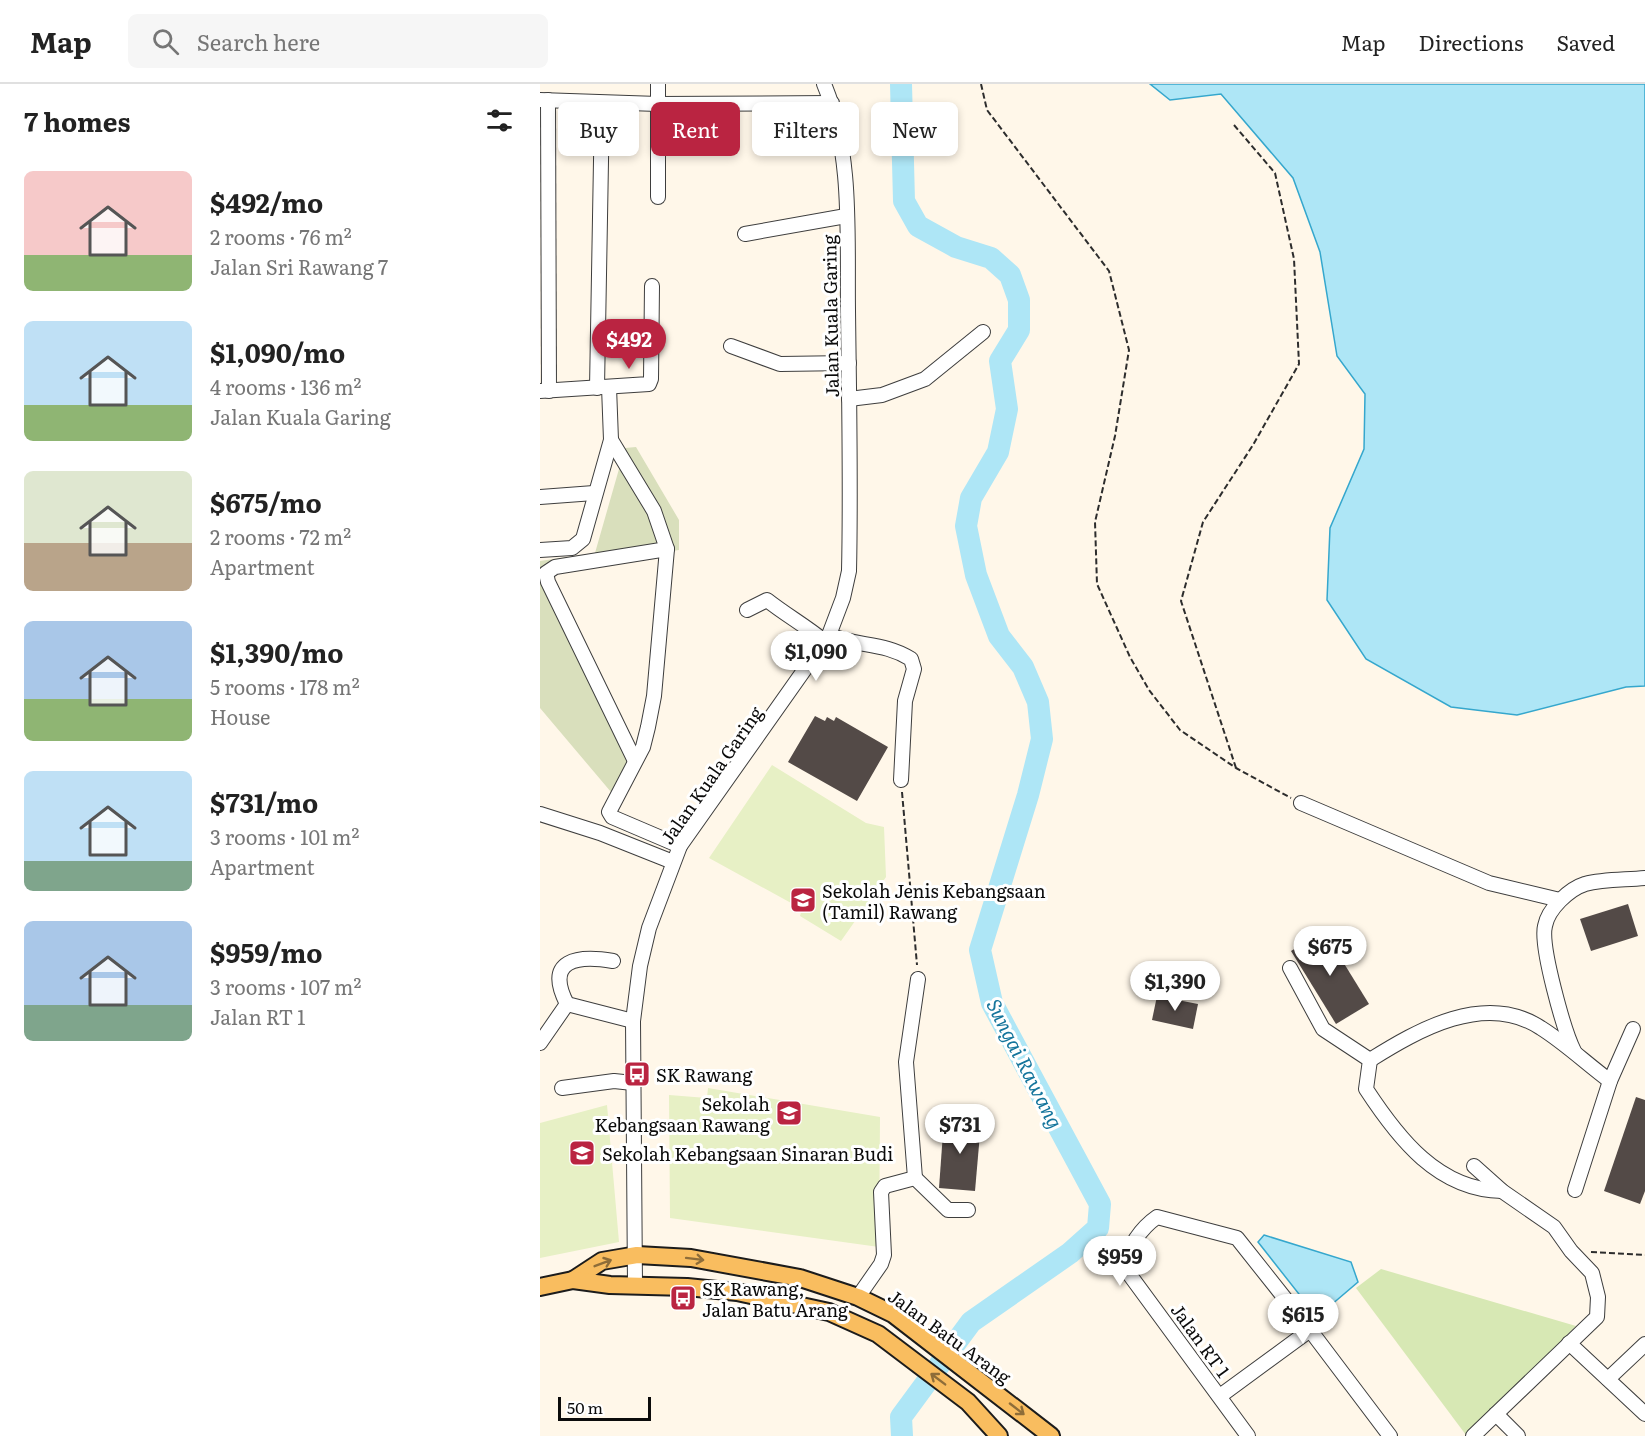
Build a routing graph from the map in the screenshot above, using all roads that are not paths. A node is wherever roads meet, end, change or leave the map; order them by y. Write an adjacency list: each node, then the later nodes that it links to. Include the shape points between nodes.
1 (658, 84): 5 (street)
2 (824, 84): 6 (street, Jalan Kuala Garing)
3 (544, 100): 4 (street); 13 (street)
4 (573, 102)
5 (658, 102)
6 (832, 102)
7 (602, 156): 18 (street)
8 (658, 156): 10 (street)
9 (841, 156): 11 (street, Jalan Kuala Garing)
10 (658, 197)
11 (846, 216): 12 (street); 17 (street, Jalan Kuala Garing)
12 (745, 234)
13 (543, 285): 19 (street)
14 (652, 286): 18 (street, via 651,380 649,384)
15 (983, 332): 20 (street, via 925,379 882,395)
16 (731, 346): 17 (street, via 780,364)
17 (849, 363): 20 (street, Jalan Kuala Garing)
18 (603, 387): 19 (street); 21 (street)
19 (544, 391)
20 (849, 399): 27 (street, Jalan Kuala Garing, via 849,571)
21 (610, 440): 22 (street); 24 (street, via 654,511)
22 (594, 493): 23 (street); 25 (street, via 578,546)
23 (540, 496)
24 (667, 549): 28 (street, via 654,696 643,747); 28 (street, via 555,567 546,573)
25 (540, 550)
26 (747, 610): 27 (street, via 767,600)
27 (827, 638): 29 (street, via 893,648 911,658 914,669 905,701); 32 (street, Jalan Kuala Garing)
28 (635, 761): 32 (street, via 609,812 612,817)
29 (901, 780)
30 (1301, 803): 35 (street, via 1489,883)
31 (540, 814): 33 (street)
32 (680, 846): 33 (street, Jalan Kuala Garing)
33 (673, 862): 40 (street, Jalan Kuala Garing, via 649,928)
34 (1645, 878): 35 (street, via 1584,885)
35 (1560, 900): 43 (street, via 1545,926 1546,947 1563,1029)
36 (613, 961): 39 (street, via 577,958 566,963 559,978)
37 (1290, 968): 44 (street, via 1323,1029)
38 (918, 978): 49 (street, via 906,1062)
39 (567, 1004): 40 (street); 42 (street)
40 (633, 1021): 46 (street, Jalan Kuala Garing)
41 (1633, 1029): 45 (street)
42 (540, 1043)
43 (1575, 1054): 44 (street, via 1539,1026 1504,1012 1454,1017); 45 (street)
44 (1370, 1060): 51 (street, via 1366,1089 1392,1128 1423,1160 1460,1183 1482,1191)
45 (1610, 1082): 50 (street)
46 (633, 1083): 47 (street, via 614,1081); 53 (street, Jalan Kuala Garing)
47 (562, 1088)
48 (1474, 1166): 51 (street)
49 (915, 1178): 52 (street, via 948,1210); 57 (street, via 885,1186 881,1192 884,1255)
50 (1575, 1190)
51 (1502, 1191): 59 (street, via 1554,1227 1592,1274 1599,1297 1597,1317)
52 (968, 1210)
53 (637, 1255): 54 (main road, Jalan Batu Arang, one-way to 53, via 602,1261); 55 (street, Jalan Kuala Garing); 57 (main road, Jalan Batu Arang, one-way to 57, via 750,1267)
54 (573, 1280): 55 (main road, Jalan Batu Arang); 56 (main road, Jalan Batu Arang)
55 (635, 1285): 65 (main road, Jalan Batu Arang, one-way to 55, via 968,1402 878,1334 829,1312 737,1292)
56 (540, 1287)
57 (858, 1297): 66 (main road, Jalan Batu Arang, one-way to 66, via 893,1314 925,1337)
58 (1310, 1330): 62 (street); 62 (street, Jalan RT 1, via 1237,1238 1157,1217 1146,1225 1126,1254 1124,1267); 68 (street)
59 (1569, 1343): 61 (street); 63 (street)
60 (1645, 1344): 61 (street)
61 (1608, 1379): 64 (street)
62 (1220, 1396): 67 (street, Jalan RT 1)
63 (1496, 1414): 69 (street); 70 (street)
64 (1645, 1414)
65 (999, 1436)
66 (1051, 1436)
67 (1248, 1436)
68 (1390, 1436)
69 (1473, 1436)
70 (1518, 1436)

